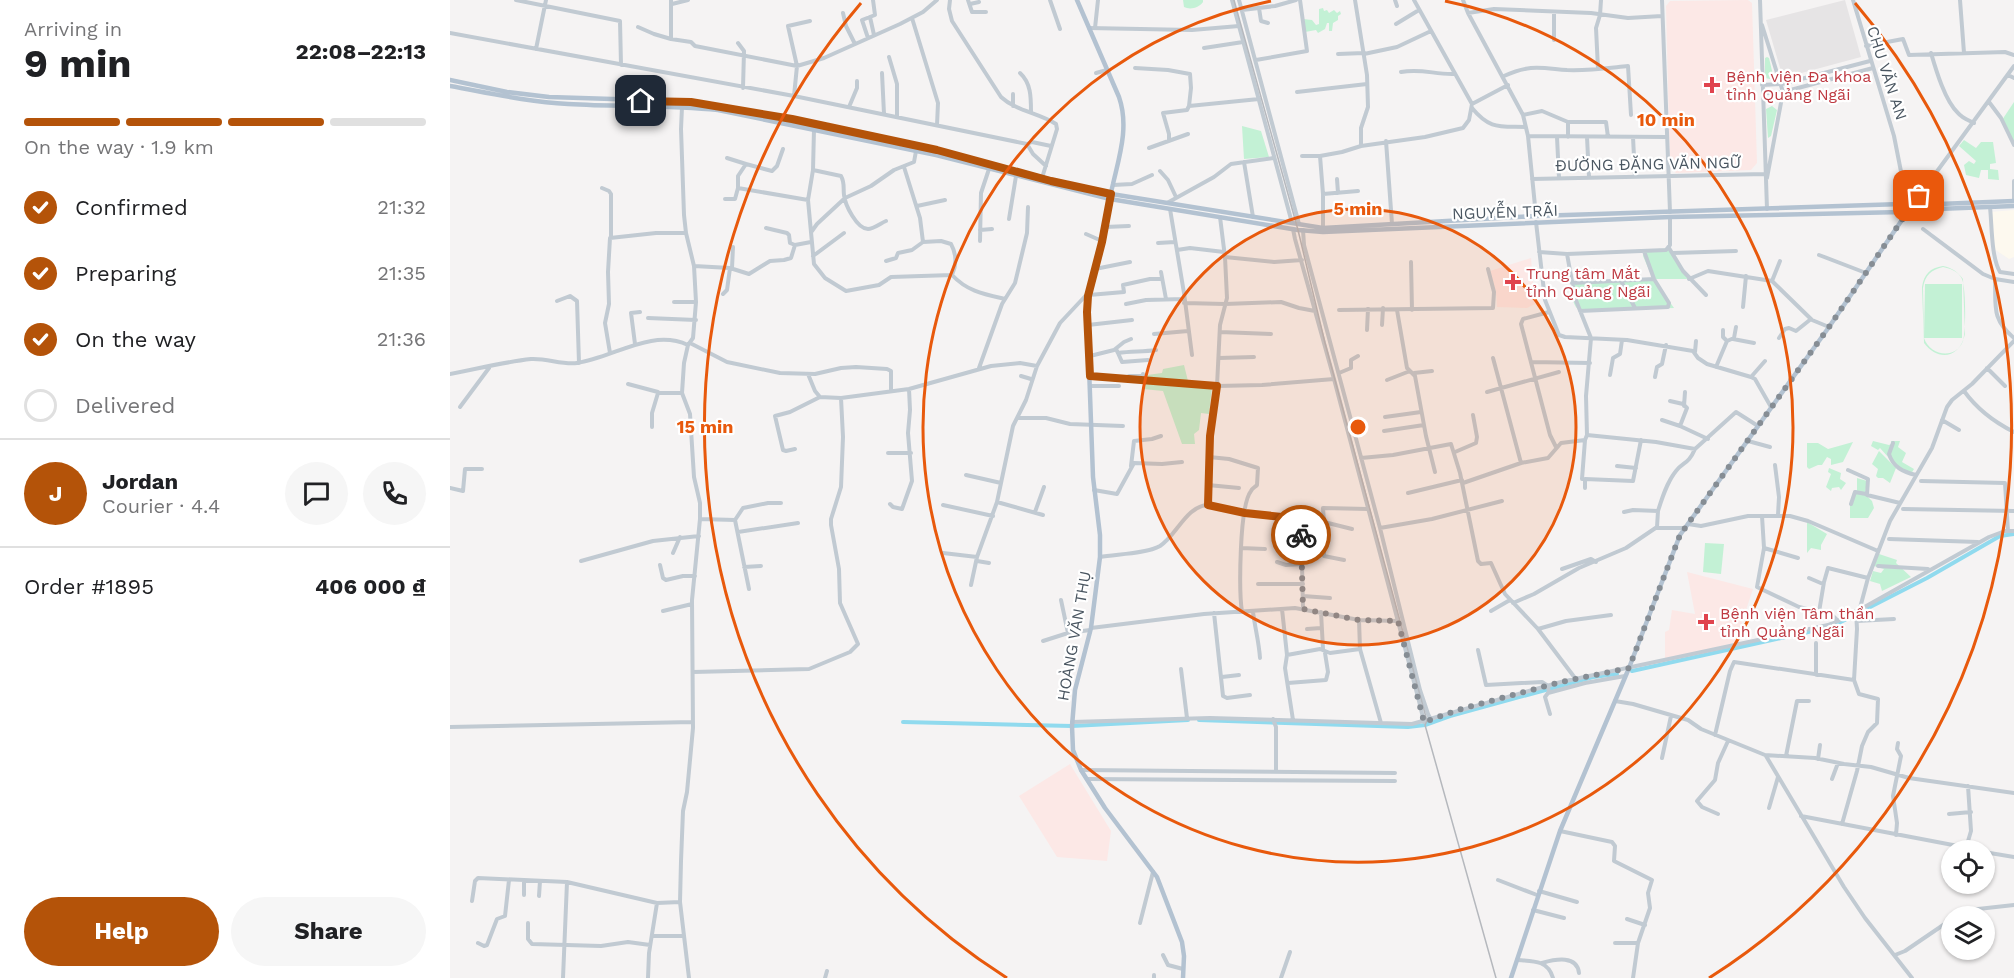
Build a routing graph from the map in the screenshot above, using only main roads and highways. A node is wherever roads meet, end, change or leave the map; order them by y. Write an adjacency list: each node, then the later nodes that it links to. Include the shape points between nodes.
1 (1077, 0): 7 (main road, HOÀNG VĂN THỤ, via 1124,113 1122,149)
2 (450, 80): 4 (main road)
3 (450, 86): 4 (main road, via 517,99)
4 (567, 101): 5 (main road, via 714,105)
5 (813, 126): 6 (main road); 6 (main road, via 937,150)
6 (1041, 180): 7 (main road)
7 (1110, 197): 12 (main road, NGUYỄN TRÃI); 12 (main road, NGUYỄN TRÃI); 19 (main road, HOÀNG VĂN THỤ, via 1089,293 1094,490 1100,557 1090,629 1075,690 1073,750 1081,770 1122,834 1153,872 1182,942)
8 (1923, 201): 9 (main road); 10 (main road, via 1912,194); 15 (main road)
9 (2014, 201): 11 (main road)
10 (1902, 204): 13 (main road, NGUYỄN TRÃI); 14 (main road)
11 (2014, 206): 15 (main road)
12 (1186, 209): 17 (main road, NGUYỄN TRÃI); 17 (main road, NGUYỄN TRÃI)
13 (1767, 212): 14 (main road, NGUYỄN TRÃI); 16 (main road, NGUYỄN TRÃI)
14 (1904, 213): 15 (main road, via 1913,217); 18 (main road, via 1829,327 1680,535 1560,831)
15 (1922, 213)
16 (1419, 225): 17 (main road, NGUYỄN TRÃI); 17 (main road, NGUYỄN TRÃI, via 1323,232)
17 (1293, 226)
18 (1512, 977)
19 (1183, 978)

